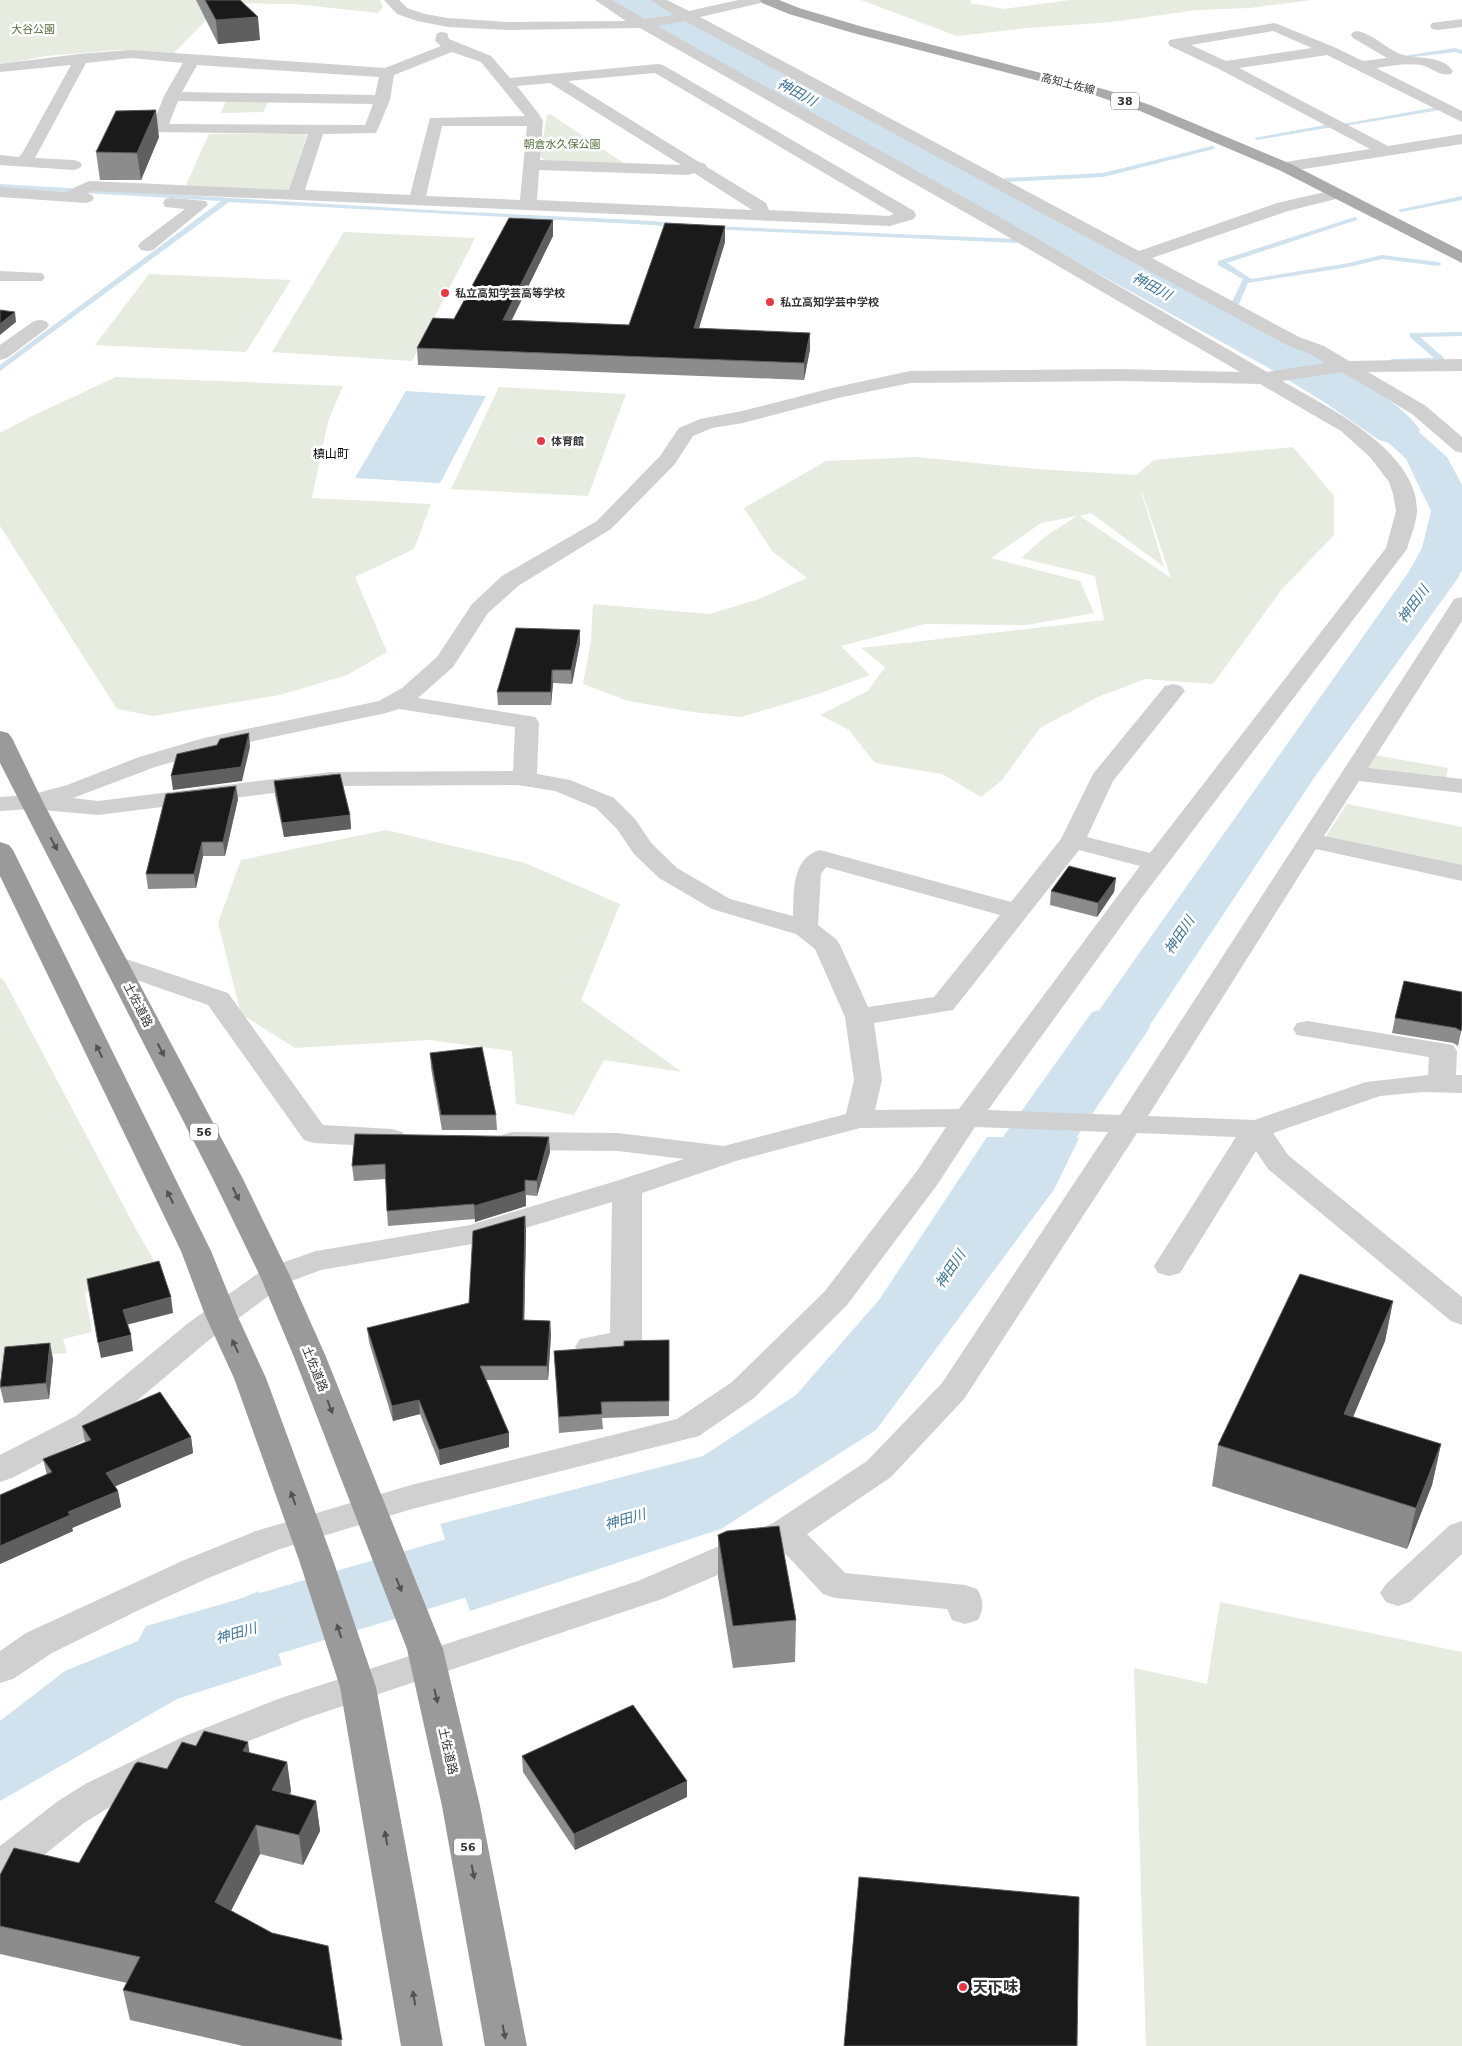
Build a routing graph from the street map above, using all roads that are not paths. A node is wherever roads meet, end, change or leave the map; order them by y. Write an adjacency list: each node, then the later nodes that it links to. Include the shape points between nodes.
1 (602, 0): 9 (street)
2 (657, 0): 6 (street)
3 (756, 0): 6 (street)
4 (767, 0): 39 (main road, 高知土佐線 / 38, via 858,30 1102,93)
5 (389, 7): 7 (street)
6 (683, 17): 9 (street); 48 (street)
7 (447, 23): 9 (street, via 511,27); 12 (street, via 442,31 442,42)
8 (1462, 23): 10 (street)
9 (644, 24): 56 (street)
10 (1437, 26)
11 (1358, 35): 16 (street)
12 (452, 47): 22 (street); 24 (street, via 486,59)
13 (1329, 50): 18 (street); 18 (street, via 1275,27 1176,43); 19 (street)
14 (79, 58): 15 (street, via 131,54); 20 (street); 35 (street, via 75,71)
15 (192, 60): 17 (street); 25 (street)
16 (1402, 60): 19 (street); 21 (street, via 1426,61)
17 (291, 66): 22 (street); 26 (street)
18 (1224, 66): 33 (street)
19 (1360, 66): 28 (street)
20 (0, 68)
21 (1446, 71)
22 (387, 73): 27 (street)
23 (554, 79): 24 (street); 38 (street); 46 (street, via 658,68 908,215 890,221)
24 (506, 83): 29 (street)
25 (172, 96): 26 (street); 31 (street, via 159,129)
26 (277, 98): 27 (street); 31 (street)
27 (382, 100): 30 (street, via 371,130)
28 (1462, 116)
29 (534, 121): 37 (street); 44 (street, via 435,121)
30 (317, 130): 31 (street); 43 (street)
31 (264, 131)
32 (1462, 139): 33 (street)
33 (1384, 150): 39 (street)
34 (0, 160): 35 (street)
35 (23, 162): 36 (street)
36 (74, 165)
37 (531, 165): 38 (street, via 688,170); 45 (street)
38 (698, 167): 46 (street, via 760,207)
39 (1285, 167): 42 (main road, 高知土佐線 / 38)
40 (0, 192): 41 (street)
41 (75, 193): 43 (street, via 89,186 116,186); 47 (street, via 200,205)
42 (1338, 194): 48 (street, via 1283,207); 49 (main road, 高知土佐線 / 38)
43 (294, 195): 44 (street)
44 (415, 200): 45 (street)
45 (528, 204): 46 (street)
46 (761, 214)
47 (147, 246)
48 (1137, 257): 55 (street, via 1293,341 1317,350)
49 (1462, 258)
50 (0, 276): 51 (street)
51 (36, 277)
52 (40, 325): 53 (street)
53 (0, 354)
54 (1462, 364): 55 (street)
55 (1339, 367): 56 (street); 57 (street, via 1419,410)
56 (1270, 377): 60 (street, via 1121,374 910,377 743,417 707,422 686,432 668,460 604,525 510,581 480,609 445,662 410,693); 70 (street, via 1348,427 1388,462 1407,509 1396,549)
57 (1461, 446)
58 (1462, 604): 62 (street)
59 (1173, 690): 68 (street, via 1102,779)
60 (395, 701): 63 (street, via 527,722); 65 (street, via 386,706 203,746 147,762 76,790)
61 (0, 738): 65 (highway, 土佐道路 / 56)
62 (1352, 773): 64 (street); 67 (street)
63 (525, 778): 65 (street, via 331,779 98,808); 73 (street, via 561,785 605,803 668,873 721,904)
64 (1461, 779)
65 (31, 802): 66 (street); 74 (highway, 土佐道路 / 56, one-way to 74)
66 (0, 804)
67 (1309, 840): 71 (street); 80 (street)
68 (1072, 841): 70 (street); 72 (street)
69 (0, 850): 89 (highway, one-way to 69, via 196,1250)
70 (1156, 862): 79 (street)
71 (1462, 873)
72 (1016, 912): 73 (street, via 820,858 808,874); 75 (street, via 943,1004)
73 (805, 928): 75 (street, via 827,945)
74 (117, 964): 82 (street, via 218,999 314,1134); 87 (highway, 土佐道路 / 56, one-way to 87)
75 (859, 1017): 78 (street, via 868,1080)
76 (1307, 1030): 77 (street, via 1443,1051)
77 (1452, 1084): 81 (street, via 1423,1083 1376,1088)
78 (859, 1119): 79 (street); 84 (street)
79 (977, 1119): 80 (street); 92 (street, via 927,1178 836,1298 743,1390 687,1428)
80 (1118, 1123): 81 (street); 93 (street, via 953,1391 879,1469)
81 (1256, 1129): 86 (street); 88 (street, via 1278,1162)
82 (422, 1139)
83 (491, 1141): 84 (street, via 618,1142)
84 (726, 1155): 85 (street)
85 (627, 1188): 87 (street, via 472,1234 316,1260); 90 (street, via 626,1342)
86 (1169, 1266)
87 (275, 1276): 89 (street); 92 (highway, 土佐道路 / 56, one-way to 92)
88 (1462, 1314)
89 (221, 1315): 91 (street, via 88,1424); 95 (highway, one-way to 89, via 250,1378)
90 (591, 1347)
91 (0, 1470)
92 (375, 1524): 95 (street); 98 (highway, 土佐道路 / 56, one-way to 98)
93 (785, 1532): 97 (street, via 835,1585 965,1598); 98 (street, via 650,1590 471,1648)
94 (1462, 1534): 96 (street)
95 (310, 1545): 99 (street, via 268,1540 127,1600 39,1643); 100 (highway, one-way to 95)
96 (1398, 1593)
97 (965, 1611)
98 (426, 1656): 100 (street); 103 (highway, 土佐道路 / 56, one-way to 103, via 461,1806)
99 (0, 1669)
100 (356, 1682): 101 (street, via 198,1746 100,1794 71,1812); 102 (highway, one-way to 100)
101 (0, 1868)
102 (422, 2046)
103 (506, 2046)

